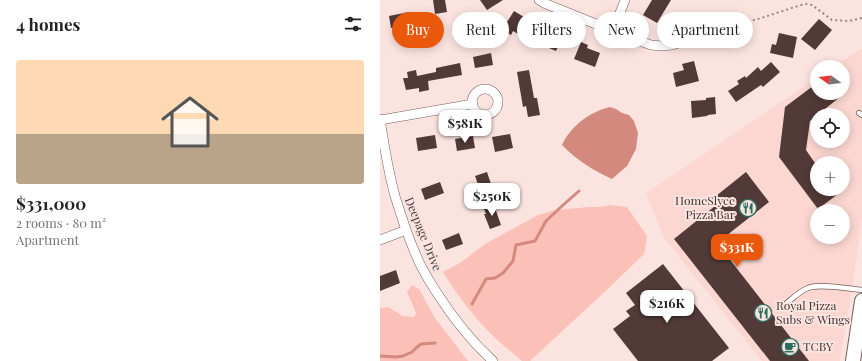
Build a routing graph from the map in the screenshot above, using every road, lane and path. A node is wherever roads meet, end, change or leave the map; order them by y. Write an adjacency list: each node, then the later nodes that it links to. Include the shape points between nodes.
1 (539, 0): 6 (street)
2 (626, 0): 3 (street)
3 (621, 12)
4 (862, 18): 5 (path, via 849,21 832,20 807,4)
5 (753, 20)
6 (594, 23)
7 (473, 104): 8 (street)
8 (380, 119): 9 (street, Deepage Drive, via 389,172)
9 (406, 230): 10 (street); 14 (street, Deepage Drive, via 420,265 433,288 466,333)
10 (380, 240)
11 (862, 290): 13 (lane, via 811,286)
12 (862, 301): 15 (main road)
13 (782, 307)
14 (493, 361)
15 (853, 361)

